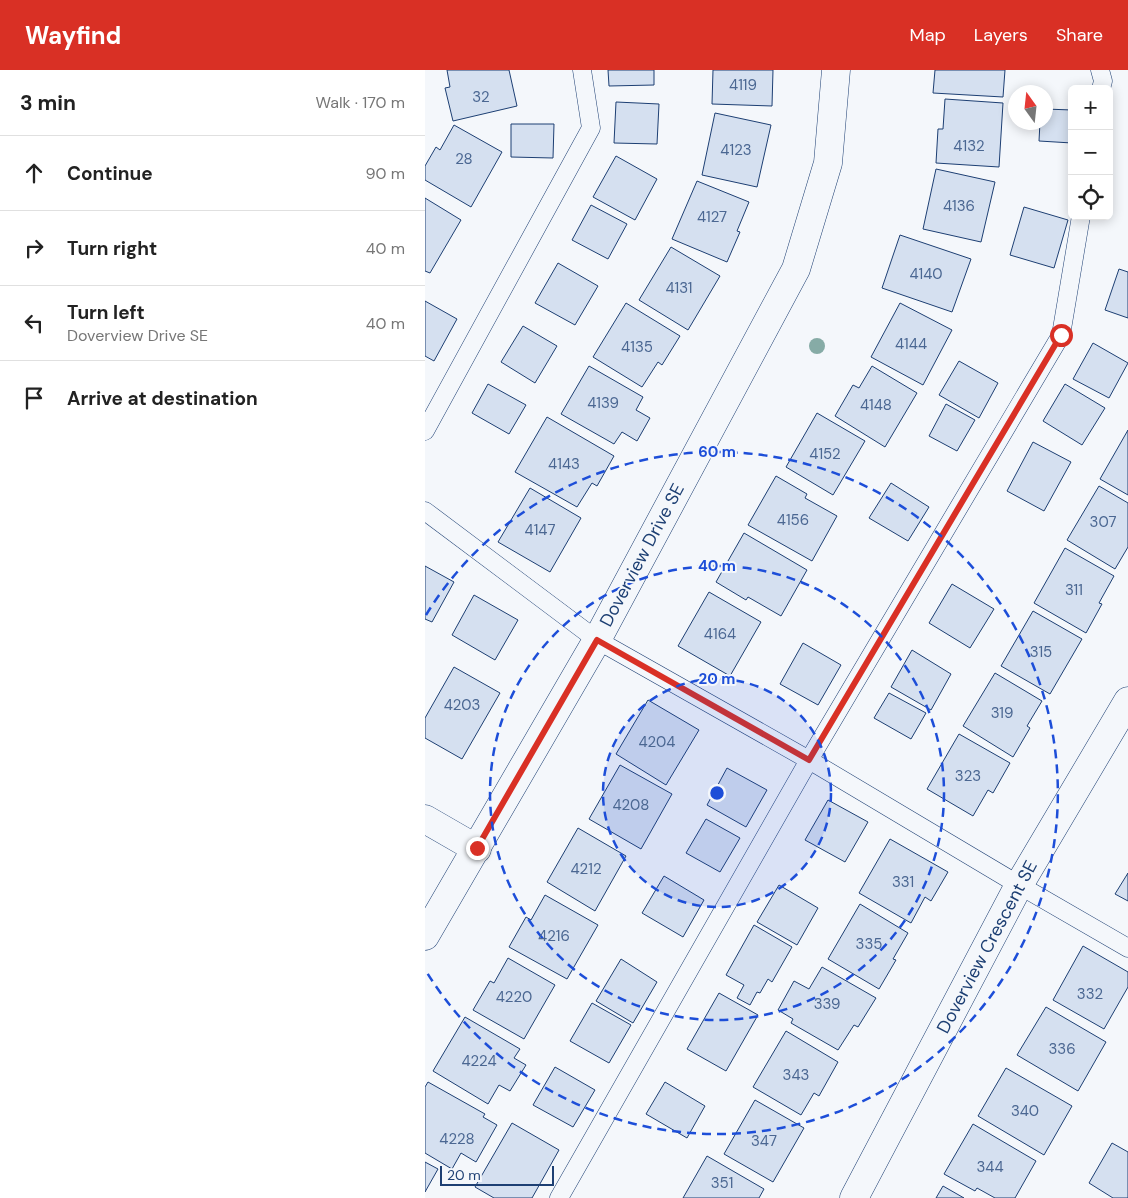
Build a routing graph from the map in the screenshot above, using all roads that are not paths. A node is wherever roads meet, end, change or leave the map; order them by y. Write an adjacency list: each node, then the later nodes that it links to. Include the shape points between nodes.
1 (582, 70): 6 (lane, via 591,128)
2 (836, 70): 8 (street, Doverview Drive SE, via 828,163 796,269)
3 (1100, 70): 4 (lane)
4 (1102, 85)
5 (1080, 220): 10 (lane, via 1061,335)
6 (425, 430)
7 (425, 512): 8 (lane)
8 (597, 640): 10 (lane); 12 (street, Doverview Drive SE)
9 (1128, 701): 13 (street, Doverview Crescent SE)
10 (809, 760): 13 (lane); 16 (lane)
11 (425, 819): 12 (street)
12 (477, 848): 14 (street, Doverview Drive SE)
13 (1019, 885): 15 (lane); 17 (street, Doverview Crescent SE)
14 (425, 936)
15 (1128, 948)
16 (559, 1198)
17 (854, 1198)

